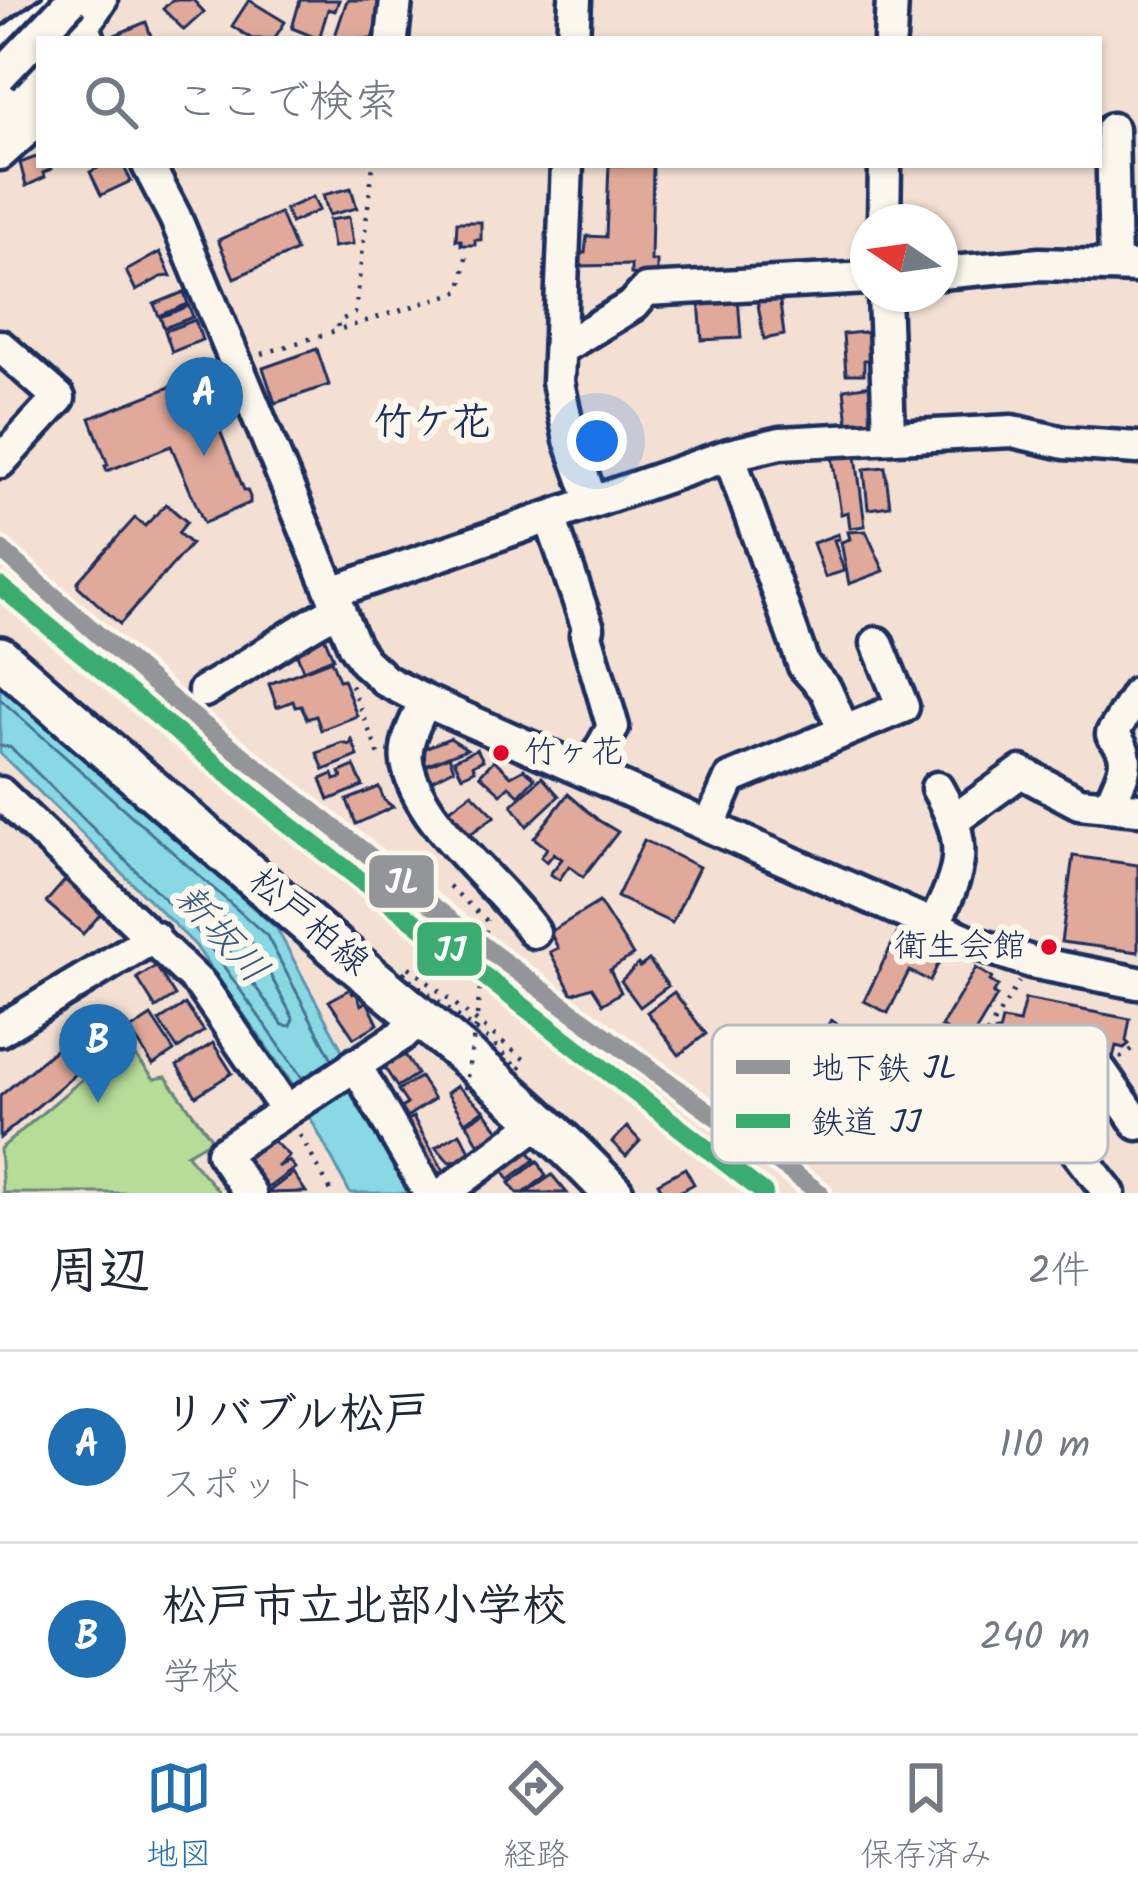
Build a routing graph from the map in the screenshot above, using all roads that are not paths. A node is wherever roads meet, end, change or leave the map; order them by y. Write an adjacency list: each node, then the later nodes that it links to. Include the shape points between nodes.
1 (396, 0): 6 (street)
2 (575, 0): 7 (street)
3 (892, 0): 8 (street)
4 (77, 12): 5 (street, bridge); 10 (street)
5 (48, 36)
6 (392, 36)
7 (573, 36)
8 (890, 36)
9 (36, 46): 11 (street, bridge)
10 (0, 49)
11 (0, 76)
12 (36, 86): 13 (main road)
13 (0, 117)
14 (36, 122): 16 (street)
15 (1116, 130): 21 (street)
16 (0, 154)
17 (150, 168): 33 (street)
18 (567, 168): 26 (street)
19 (885, 168): 20 (street)
20 (884, 204)
21 (1126, 265): 22 (street)
22 (958, 271)
23 (850, 279): 26 (street, via 646,290)
24 (885, 312): 27 (street)
25 (0, 346): 30 (street, via 59,398)
26 (560, 349): 31 (street, via 560,401)
27 (890, 434): 28 (street, via 1012,430); 29 (street)
28 (1138, 448)
29 (729, 455): 31 (street); 39 (street, via 804,666 826,690)
30 (0, 462)
31 (592, 502): 32 (street)
32 (550, 517): 33 (street); 40 (street, via 613,727)
33 (335, 600): 36 (street); 38 (street, via 373,671)
34 (878, 643): 39 (street, via 903,707)
35 (0, 657): 50 (main road, 松戸柏線)
36 (204, 692)
37 (1138, 693): 43 (street, via 1112,734 1125,748)
38 (425, 701): 40 (street); 47 (street, via 407,746 418,788 447,838)
39 (844, 731): 45 (street, via 730,778)
40 (589, 771): 45 (street)
41 (937, 788): 44 (street)
42 (0, 793): 48 (street)
43 (1124, 808): 44 (street, via 1079,803 1021,772)
44 (954, 820): 46 (street, via 962,847)
45 (710, 825): 46 (street)
46 (933, 926): 49 (street, via 1031,962)
47 (534, 932)
48 (154, 937): 51 (street); 54 (street, via 201,985)
49 (1138, 982)
50 (421, 1017): 52 (street); 55 (main road, 松戸柏線)
51 (0, 1030)
52 (354, 1065): 54 (street); 59 (street)
53 (1108, 1082): 56 (street)
54 (289, 1108): 58 (street, via 222,1154)
55 (542, 1120): 60 (street); 61 (main road, 松戸柏線)
56 (1138, 1124)
57 (1086, 1163): 62 (street)
58 (250, 1193)
59 (429, 1193)
60 (444, 1193)
61 (613, 1193)
62 (1109, 1193)

